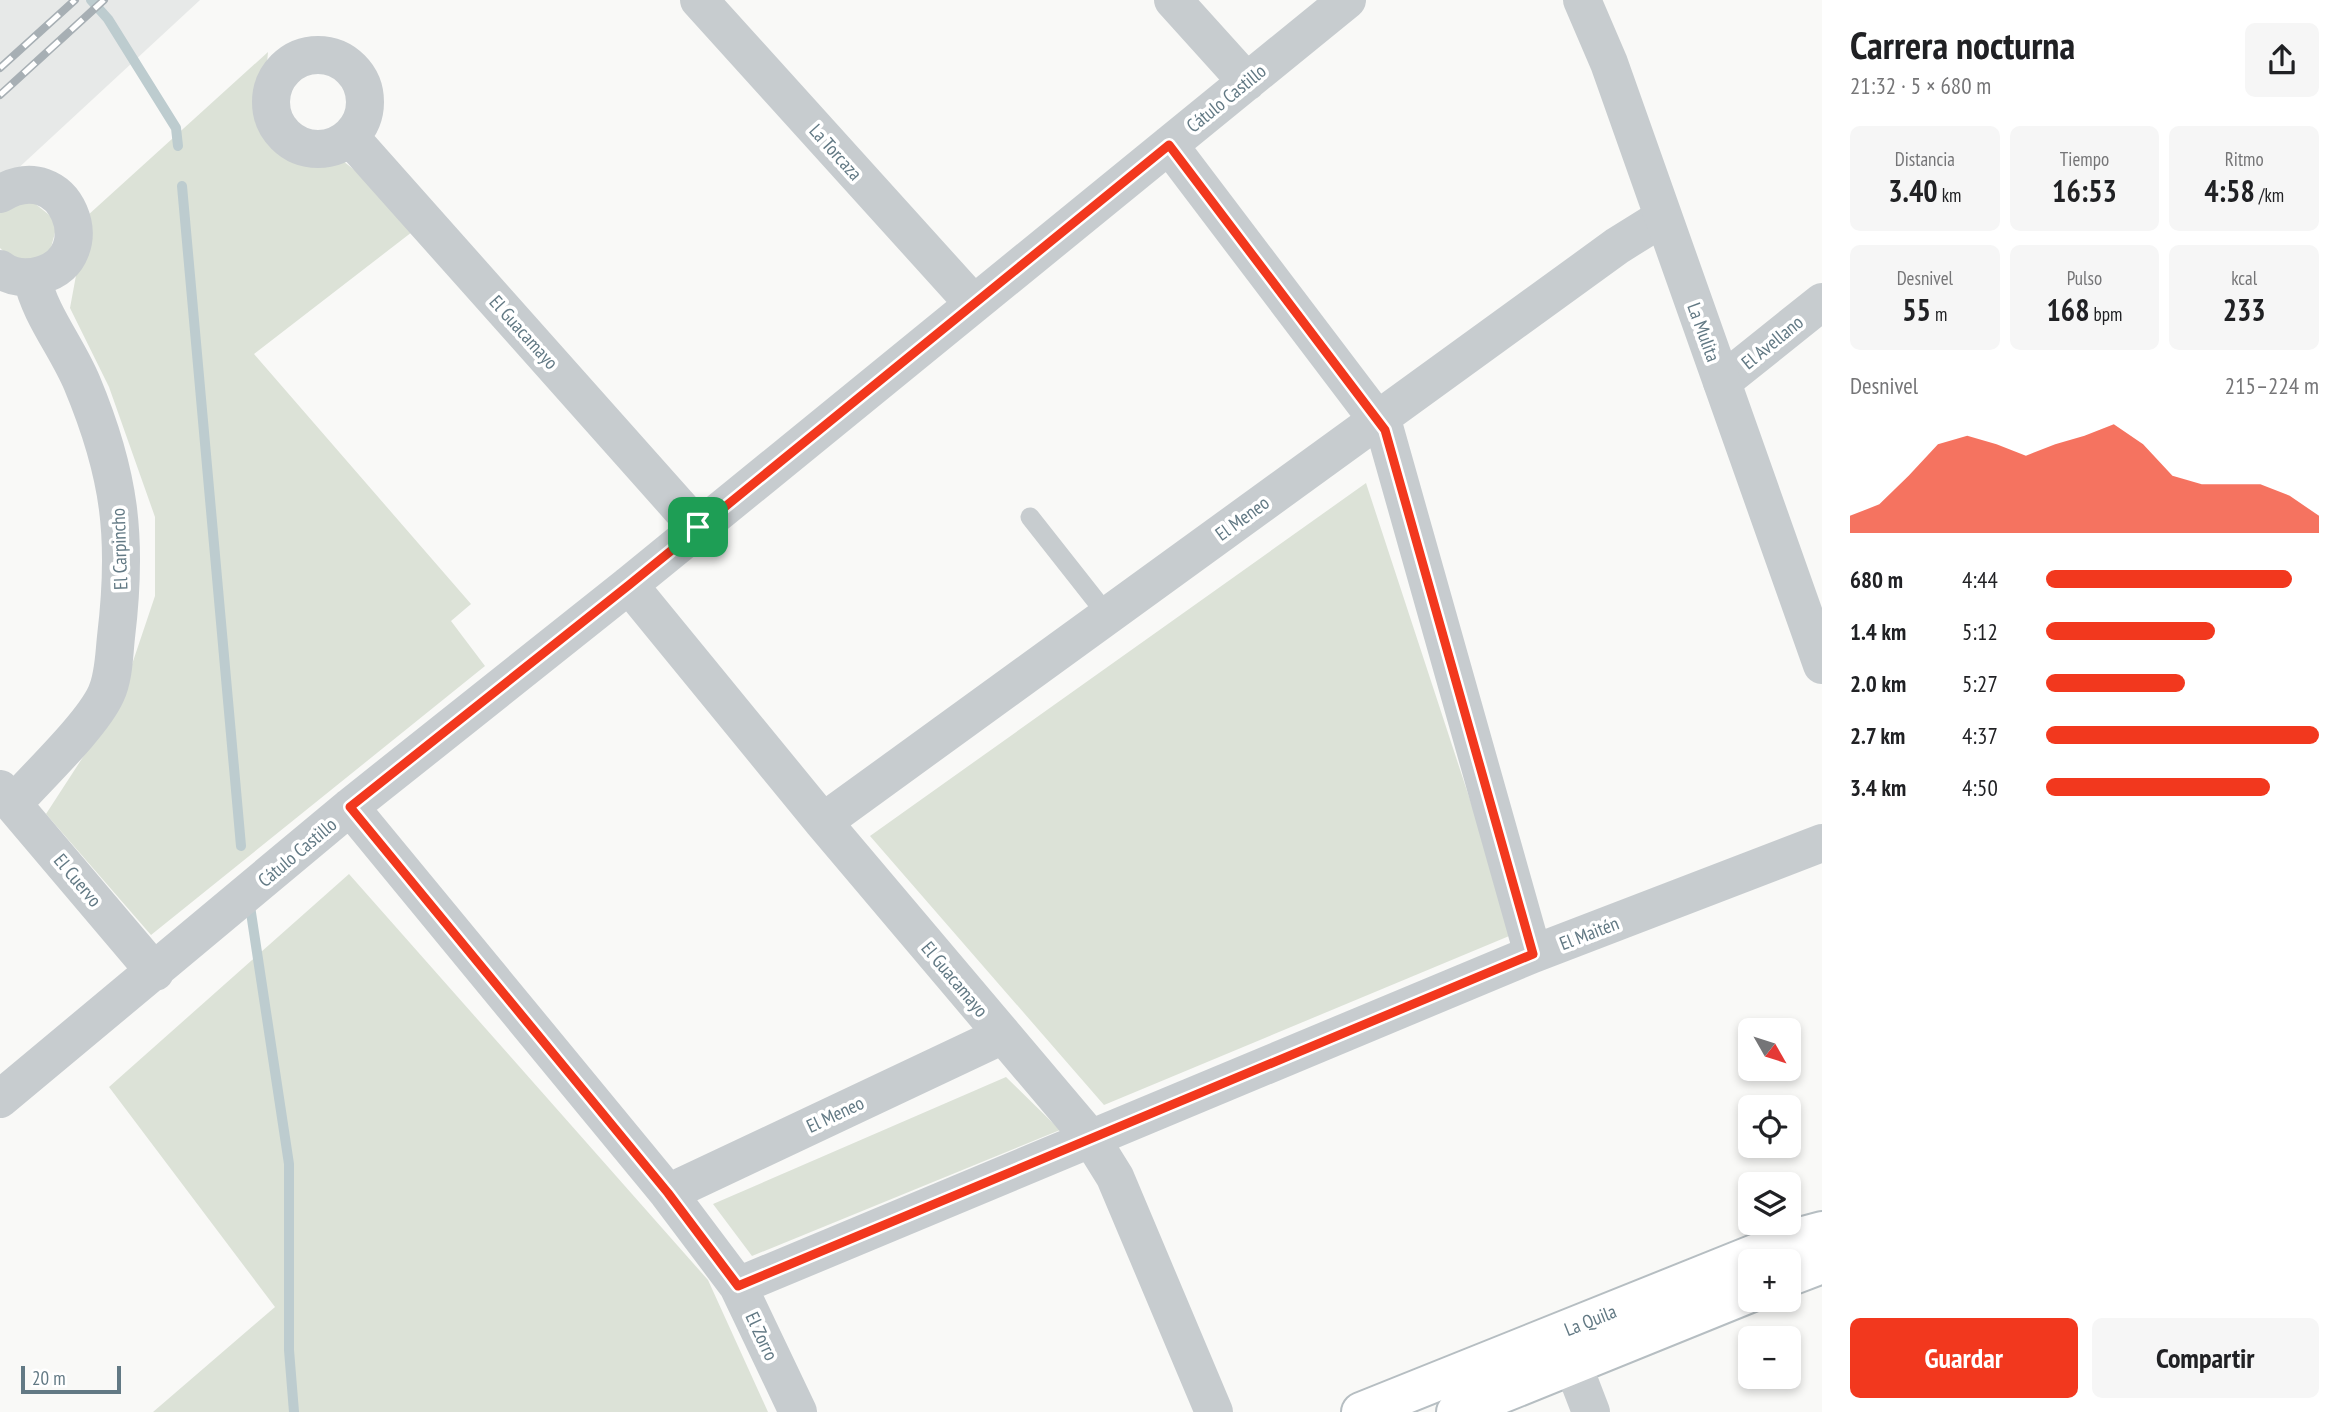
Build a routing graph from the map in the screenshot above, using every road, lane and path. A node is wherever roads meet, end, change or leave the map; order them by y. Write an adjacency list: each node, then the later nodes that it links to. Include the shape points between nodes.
1 (699, 0): 12 (street, La Torcaza)
2 (1173, 0): 5 (street)
3 (1347, 0): 5 (street, Cátulo Castillo)
4 (1582, 0): 9 (street, La Mulita, via 1609,63)
5 (1247, 82): 7 (street, Cátulo Castillo)
6 (350, 137): 16 (street, El Guacamayo)
7 (1169, 145): 12 (street, Cátulo Castillo); 14 (street)
8 (0, 194): 10 (street, El Carpincho, via 24,184 40,186 54,192 73,218 74,235 61,264 48,274)
9 (1662, 218): 13 (street, La Mulita); 14 (street, El Meneo)
10 (16, 273): 20 (street, El Carpincho, via 60,337 81,382 114,478 121,518 121,599 106,694 95,712)
11 (1822, 302): 13 (street, El Avellano)
12 (973, 303): 16 (street, Cátulo Castillo)
13 (1722, 382): 19 (street, La Mulita)
14 (1377, 420): 18 (street, El Meneo); 24 (street, via 1393,449)
15 (1030, 517): 18 (lane)
16 (698, 527): 17 (street, Cátulo Castillo)
17 (629, 585): 21 (street, Cátulo Castillo); 22 (street, El Guacamayo)
18 (1108, 616): 22 (street, El Meneo)
19 (1822, 665)
20 (7, 796): 25 (street, El Cuervo)
21 (350, 807): 25 (street, Cátulo Castillo); 29 (street, El Zorro)
22 (823, 822): 26 (street, El Guacamayo)
23 (1822, 843): 24 (street, El Maitén)
24 (1533, 954): 28 (street, El Maitén)
25 (155, 972): 27 (street, Cátulo Castillo)
26 (1003, 1035): 28 (street, El Guacamayo); 29 (street, El Meneo)
27 (0, 1099)
28 (1092, 1140): 33 (street, El Maitén); 37 (street, El Guacamayo, via 1115,1177)
29 (668, 1193): 33 (street, El Zorro)
30 (1822, 1231): 35 (main road, La Quila, via 1792,1239)
31 (1822, 1264): 32 (main road)
32 (1801, 1272)
33 (738, 1286): 36 (street, El Zorro)
34 (1738, 1297): 35 (main road, La Quila)
35 (1566, 1348): 38 (main road, La Quila); 39 (main road, La Quila); 40 (street)
36 (798, 1412)
37 (1214, 1412)
38 (1361, 1412)
39 (1456, 1412)
40 (1591, 1412)

